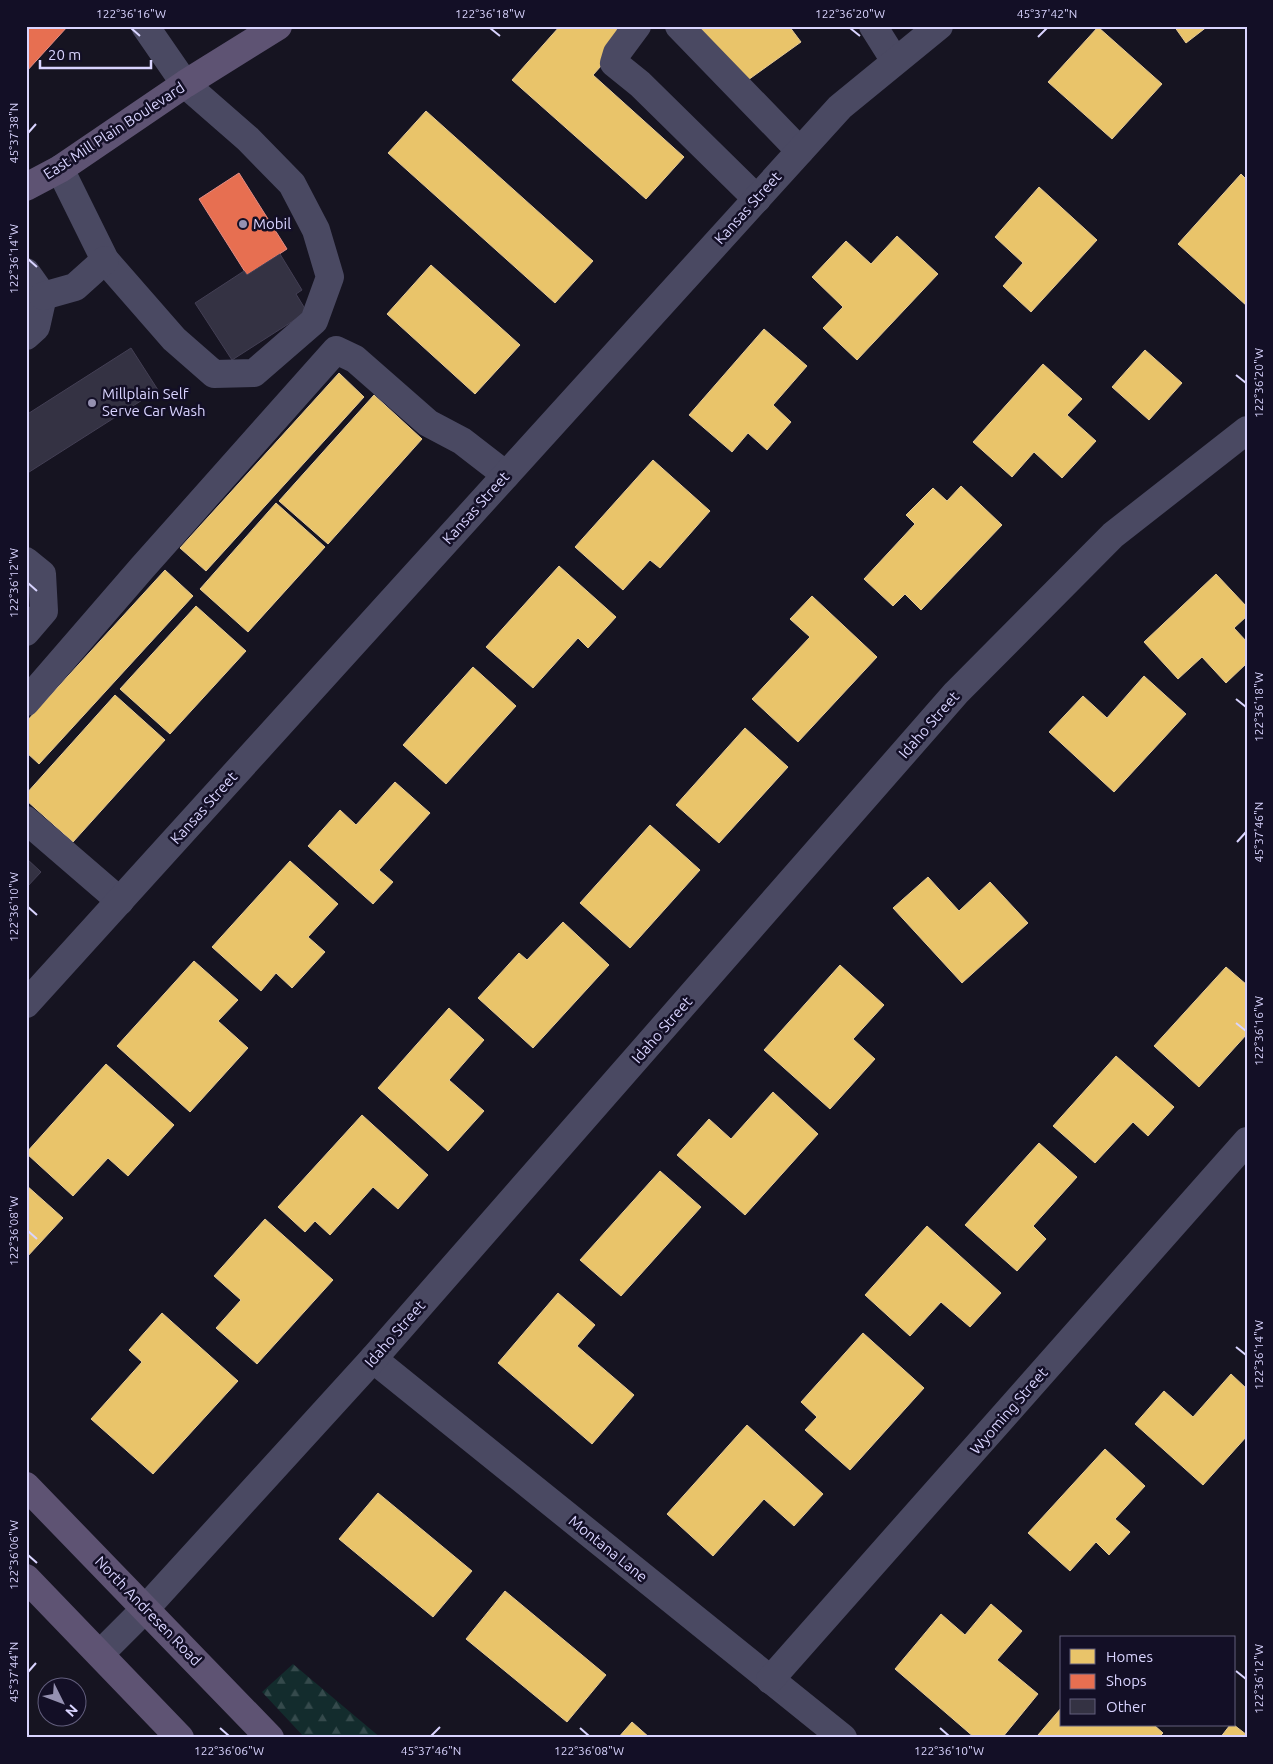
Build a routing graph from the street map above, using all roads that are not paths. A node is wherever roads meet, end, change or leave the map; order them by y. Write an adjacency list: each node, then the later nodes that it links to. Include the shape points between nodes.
1 (144, 26): 8 (street)
2 (278, 26): 8 (main road, East Mill Plain Boulevard)
3 (637, 26): 12 (street, via 617,53 614,64 640,84)
4 (679, 26): 9 (street)
5 (873, 26): 7 (street)
6 (940, 26): 7 (street, Kansas Street)
7 (895, 61): 9 (street, Kansas Street, via 840,107)
8 (186, 84): 10 (main road, East Mill Plain Boulevard); 13 (street, via 248,139 292,184 316,230 330,277 314,322 254,373 214,374 174,339)
9 (800, 151): 12 (street, Kansas Street)
10 (60, 169): 11 (main road, East Mill Plain Boulevard); 13 (street)
11 (26, 187)
12 (756, 199): 18 (street, Kansas Street)
13 (105, 260): 15 (street, via 75,287)
14 (26, 272): 15 (street)
15 (43, 296): 16 (street, via 36,327)
16 (26, 336)
17 (1247, 430): 26 (street, Idaho Street, via 1113,535 956,693)
18 (506, 475): 21 (street, via 462,441 428,423 355,359 336,350); 23 (street, Kansas Street)
19 (26, 561): 20 (street, via 42,574 44,611)
20 (26, 632)
21 (26, 702)
22 (26, 820): 23 (street)
23 (120, 901): 24 (street, Kansas Street)
24 (26, 1004)
25 (1247, 1141): 31 (street, Wyoming Street)
26 (373, 1359): 29 (street, Idaho Street); 31 (street, Montana Lane)
27 (26, 1486): 29 (main road, North Andresen Road)
28 (26, 1578): 30 (main road)
29 (146, 1608): 30 (street, Idaho Street); 33 (main road, North Andresen Road)
30 (100, 1654): 32 (main road)
31 (770, 1680): 34 (street, Montana Lane)
32 (180, 1738)
33 (270, 1738)
34 (843, 1738)

